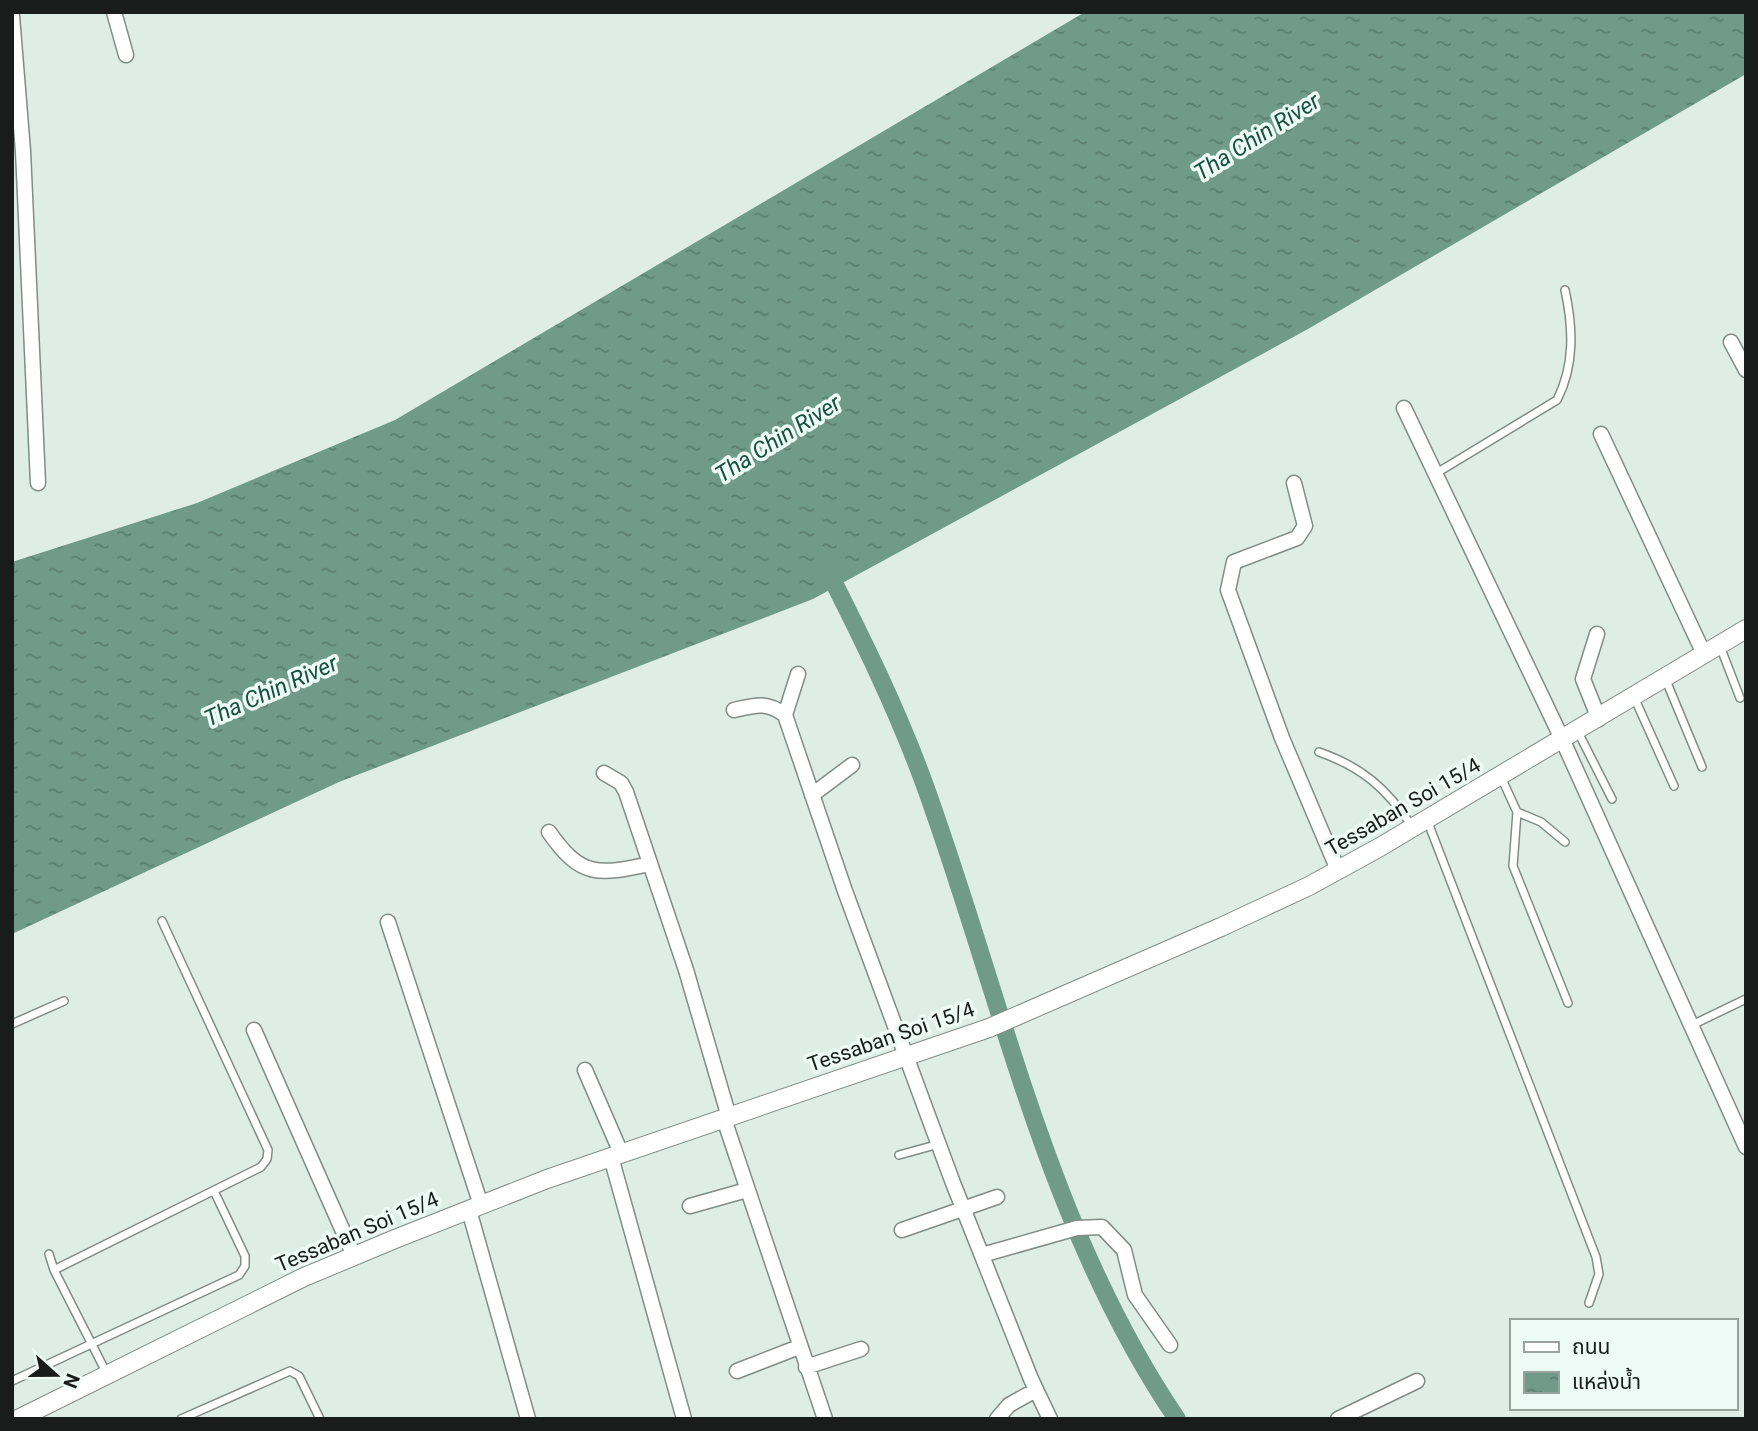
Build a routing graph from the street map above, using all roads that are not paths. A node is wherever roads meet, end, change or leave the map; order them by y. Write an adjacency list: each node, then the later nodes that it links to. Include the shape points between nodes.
1 (114, 12): 3 (street)
2 (12, 16): 10 (street)
3 (126, 55)
4 (1565, 290): 9 (lane, via 1572,320 1571,347 1557,400)
5 (1731, 342): 6 (street)
6 (1746, 370)
7 (1404, 408): 9 (street)
8 (1601, 434): 15 (street)
9 (1434, 474): 23 (street)
10 (38, 483)
11 (1294, 483): 37 (street, via 1305,526 1297,538 1234,562 1228,590 1282,738)
12 (1746, 629): 14 (street, Tessaban Soi 15/4)
13 (1597, 634): 22 (street, via 1583,679)
14 (1720, 645): 15 (street, Tessaban Soi 15/4); 19 (lane)
15 (1704, 654): 17 (street, Tessaban Soi 15/4)
16 (798, 674): 21 (street)
17 (1665, 678): 18 (street, Tessaban Soi 15/4); 26 (lane)
18 (1634, 697): 22 (street, Tessaban Soi 15/4); 29 (lane)
19 (1740, 698)
20 (734, 710): 21 (street, via 773,705)
21 (785, 715): 30 (street)
22 (1599, 719): 23 (street, Tessaban Soi 15/4)
23 (1570, 736): 28 (street, Tessaban Soi 15/4); 31 (lane); 44 (street)
24 (1319, 752): 33 (lane, via 1349,762)
25 (852, 765): 30 (street)
26 (1702, 767)
27 (604, 773): 36 (street, via 621,783 626,792)
28 (1501, 777): 32 (lane); 33 (street, Tessaban Soi 15/4)
29 (1674, 786)
30 (812, 795): 46 (street)
31 (1612, 799)
32 (1517, 812): 35 (lane, via 1552,829); 42 (lane, via 1513,866)
33 (1420, 824): 37 (street, Tessaban Soi 15/4); 64 (lane, via 1595,1257 1600,1274)
34 (549, 832): 36 (street, via 570,859 596,872)
35 (1565, 842)
36 (650, 863): 48 (street, via 686,970)
37 (1338, 870): 46 (street, Tessaban Soi 15/4, via 1025,1013)
38 (163, 921): 54 (lane, via 268,1150 261,1167)
39 (388, 922): 57 (street)
40 (1746, 999): 44 (lane)
41 (64, 1000): 43 (lane)
42 (1568, 1003)
43 (12, 1024)
44 (1692, 1025): 50 (street)
45 (254, 1030): 62 (street)
46 (906, 1055): 48 (street, Tessaban Soi 15/4); 49 (street)
47 (585, 1070): 51 (street)
48 (727, 1118): 51 (street, Tessaban Soi 15/4); 53 (street)
49 (939, 1144): 52 (lane); 58 (street)
50 (1746, 1147)
51 (616, 1155): 57 (street, Tessaban Soi 15/4); 79 (street)
52 (899, 1155)
53 (747, 1190): 56 (street); 67 (street)
54 (214, 1191): 63 (lane); 65 (lane, via 245,1255 239,1275)
55 (998, 1198): 58 (street)
56 (690, 1206)
57 (475, 1208): 62 (street, Tessaban Soi 15/4); 78 (street)
58 (963, 1208): 59 (street); 61 (street)
59 (902, 1230)
60 (49, 1254): 63 (lane)
61 (982, 1255): 66 (street, via 1084,1227 1102,1227 1124,1250 1135,1295); 74 (street)
62 (354, 1256): 71 (street, Tessaban Soi 15/4)
63 (54, 1270): 65 (lane)
64 (1589, 1303)
65 (92, 1344): 71 (lane); 72 (lane)
66 (1170, 1345)
67 (799, 1347): 69 (street); 70 (street)
68 (861, 1349): 69 (street)
69 (806, 1367): 80 (street)
70 (737, 1371)
71 (107, 1375): 75 (street, Tessaban Soi 15/4)
72 (12, 1381)
73 (1417, 1381): 83 (street)
74 (1036, 1390): 81 (street, via 1009,1405); 82 (street)
75 (18, 1419)
76 (181, 1419): 77 (lane, via 290,1371 299,1376)
77 (320, 1419)
78 (528, 1419)
79 (684, 1419)
80 (825, 1419)
81 (997, 1419)
82 (1050, 1419)
83 (1338, 1419)

